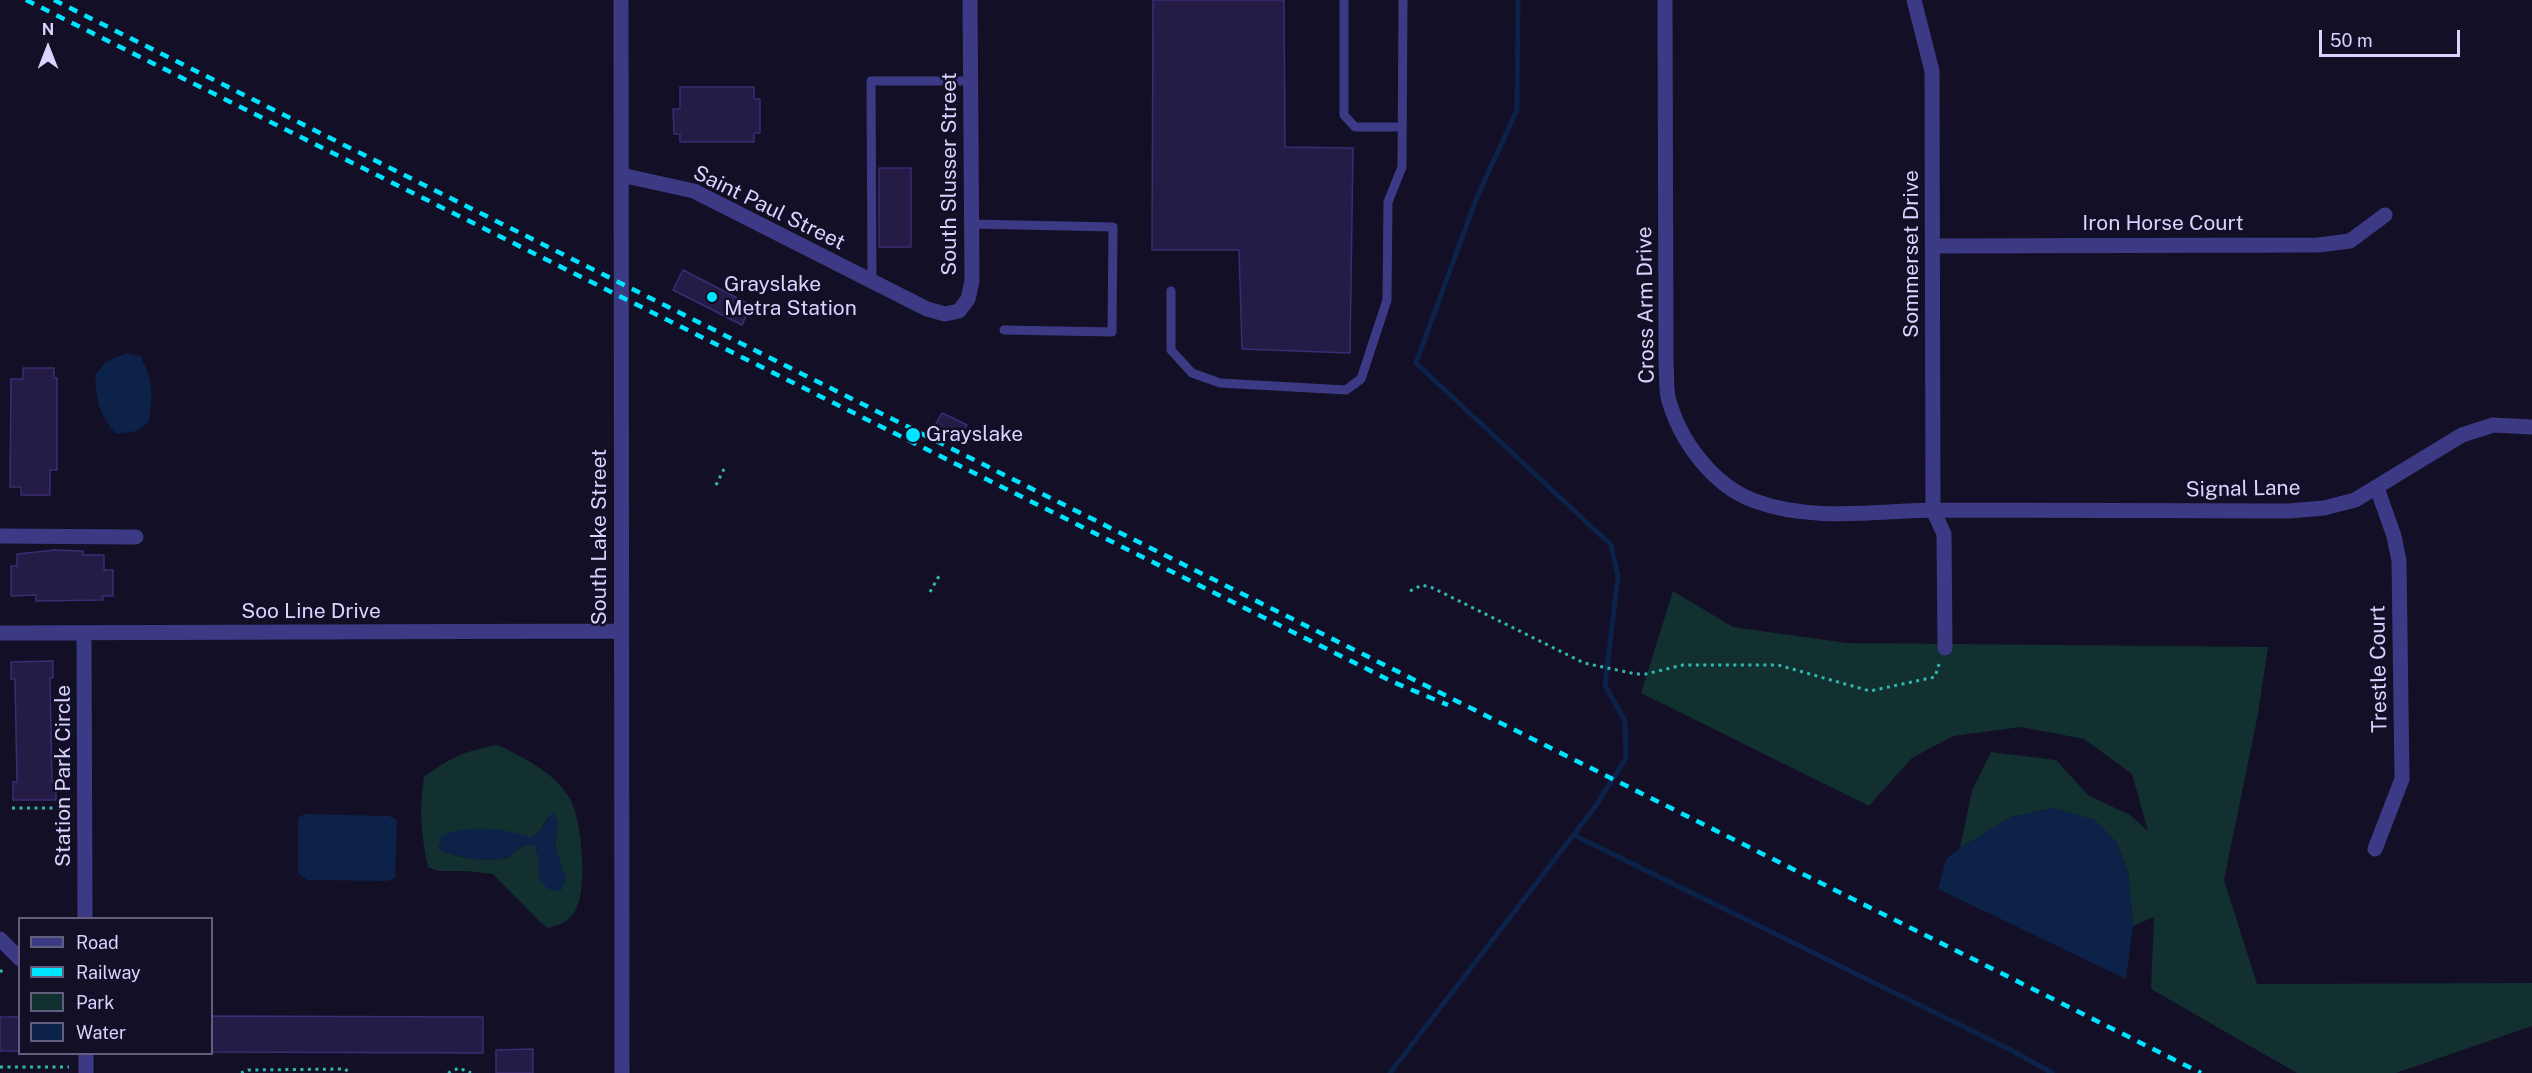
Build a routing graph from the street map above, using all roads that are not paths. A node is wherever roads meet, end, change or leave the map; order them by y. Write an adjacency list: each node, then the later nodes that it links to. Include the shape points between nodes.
1 (621, 0): 9 (street, South Lake Street)
2 (970, 0): 7 (street, South Slusser Street)
3 (1344, 0): 8 (lane, via 1344,115 1355,127)
4 (1403, 0): 8 (lane)
5 (1665, 0): 19 (street, Cross Arm Drive, via 1666,365 1668,396 1681,429 1710,472 1754,501 1814,513)
6 (1914, 0): 12 (street, Sommerset Drive, via 1932,71)
7 (970, 81): 11 (street, South Slusser Street); 13 (lane, via 871,81)
8 (1402, 127): 14 (lane, via 1402,166 1388,202 1387,300 1361,379 1346,390 1220,384 1192,373 1172,350)
9 (621, 175): 13 (street, Saint Paul Street, via 694,192); 22 (street, South Lake Street)
10 (2385, 216): 12 (street, Iron Horse Court, via 2350,241 2318,245)
11 (971, 224): 15 (street, South Slusser Street, via 972,281 968,299 959,310 945,314); 16 (lane, via 1113,227 1112,332)
12 (1933, 246): 19 (street, Sommerset Drive)
13 (872, 282): 15 (street, Saint Paul Street)
14 (1172, 291)
15 (894, 292)
16 (1004, 330)
17 (2532, 427): 18 (street, Signal Lane, via 2493,425 2462,435)
18 (2377, 488): 19 (street, Signal Lane, via 2355,500 2289,511); 26 (street, Trestle Court, via 2399,561 2402,779)
19 (1933, 510): 25 (street, via 1944,534)
20 (0, 536): 21 (street)
21 (136, 537)
22 (621, 631): 24 (street, Soo Line Drive); 32 (street, South Lake Street)
23 (0, 633): 24 (street, Soo Line Drive)
24 (84, 634): 27 (street, Station Park Circle)
25 (1945, 648)
26 (2375, 849)
27 (85, 917)
28 (0, 939): 29 (street)
29 (18, 957)
30 (86, 1055): 31 (street)
31 (86, 1073)
32 (622, 1073)

